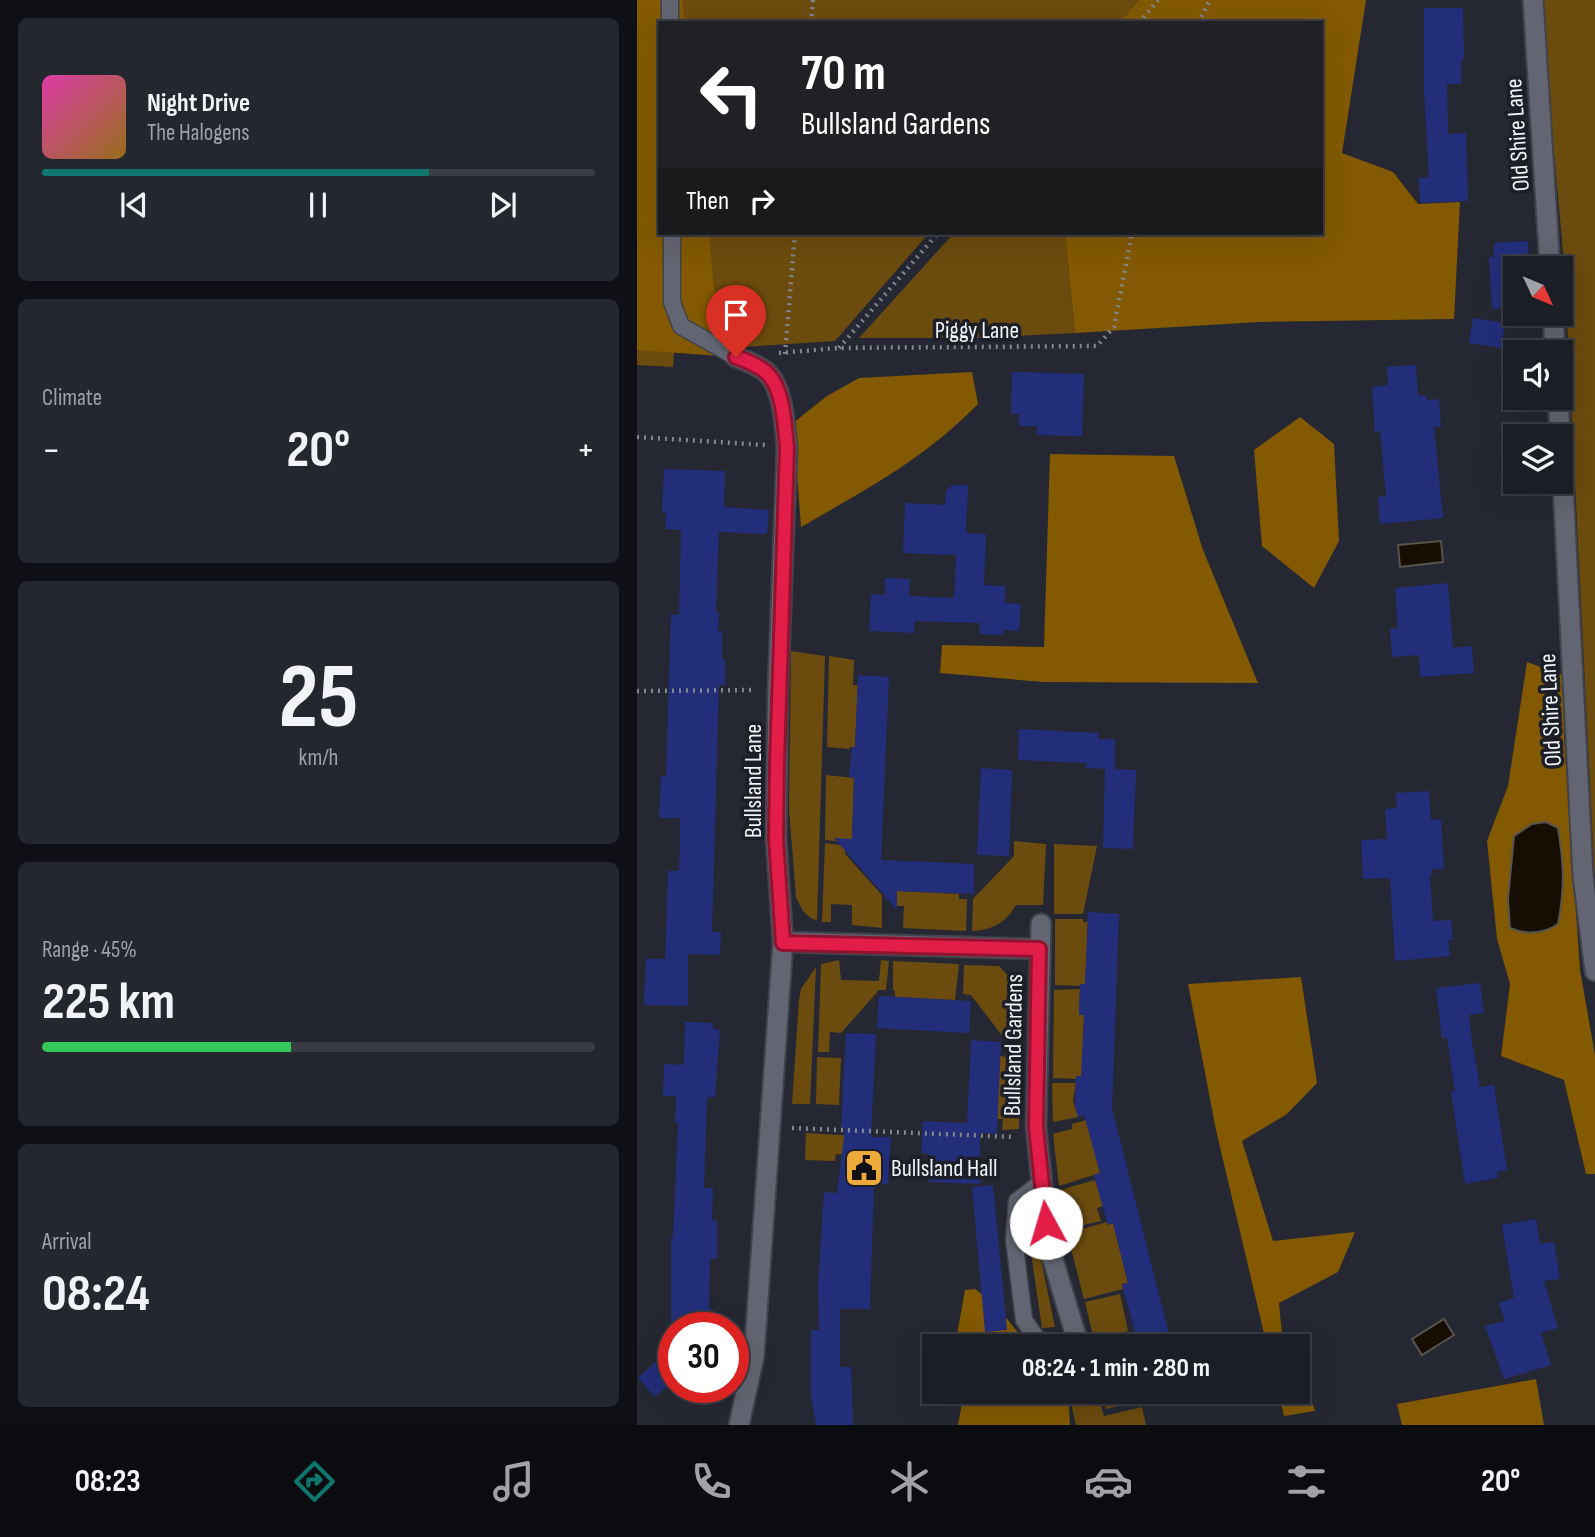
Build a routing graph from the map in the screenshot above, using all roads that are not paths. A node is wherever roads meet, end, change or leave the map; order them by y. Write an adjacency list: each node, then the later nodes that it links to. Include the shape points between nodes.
1 (670, 0): 3 (lane)
2 (1533, 0): 5 (street, Old Shire Lane)
3 (670, 21)
4 (672, 235): 6 (lane, Bullsland Lane, via 672,302 681,326)
5 (1549, 256)
6 (736, 357): 9 (street, Bullsland Lane, via 764,370 775,385 787,447 776,838)
7 (1563, 494): 11 (street, Old Shire Lane, via 1583,876)
8 (1041, 924): 10 (street, Bullsland Gardens)
9 (783, 943): 10 (street, Bullsland Gardens); 15 (street, Bullsland Lane, via 754,1356)
10 (1039, 949): 12 (street, Bullsland Gardens, via 1037,1139)
11 (1595, 971)
12 (1042, 1182): 13 (lane, via 1017,1201 1014,1239 1024,1320); 14 (street, Bullsland Gardens, via 1048,1242)
13 (1034, 1334)
14 (1075, 1334)
15 (739, 1425)

